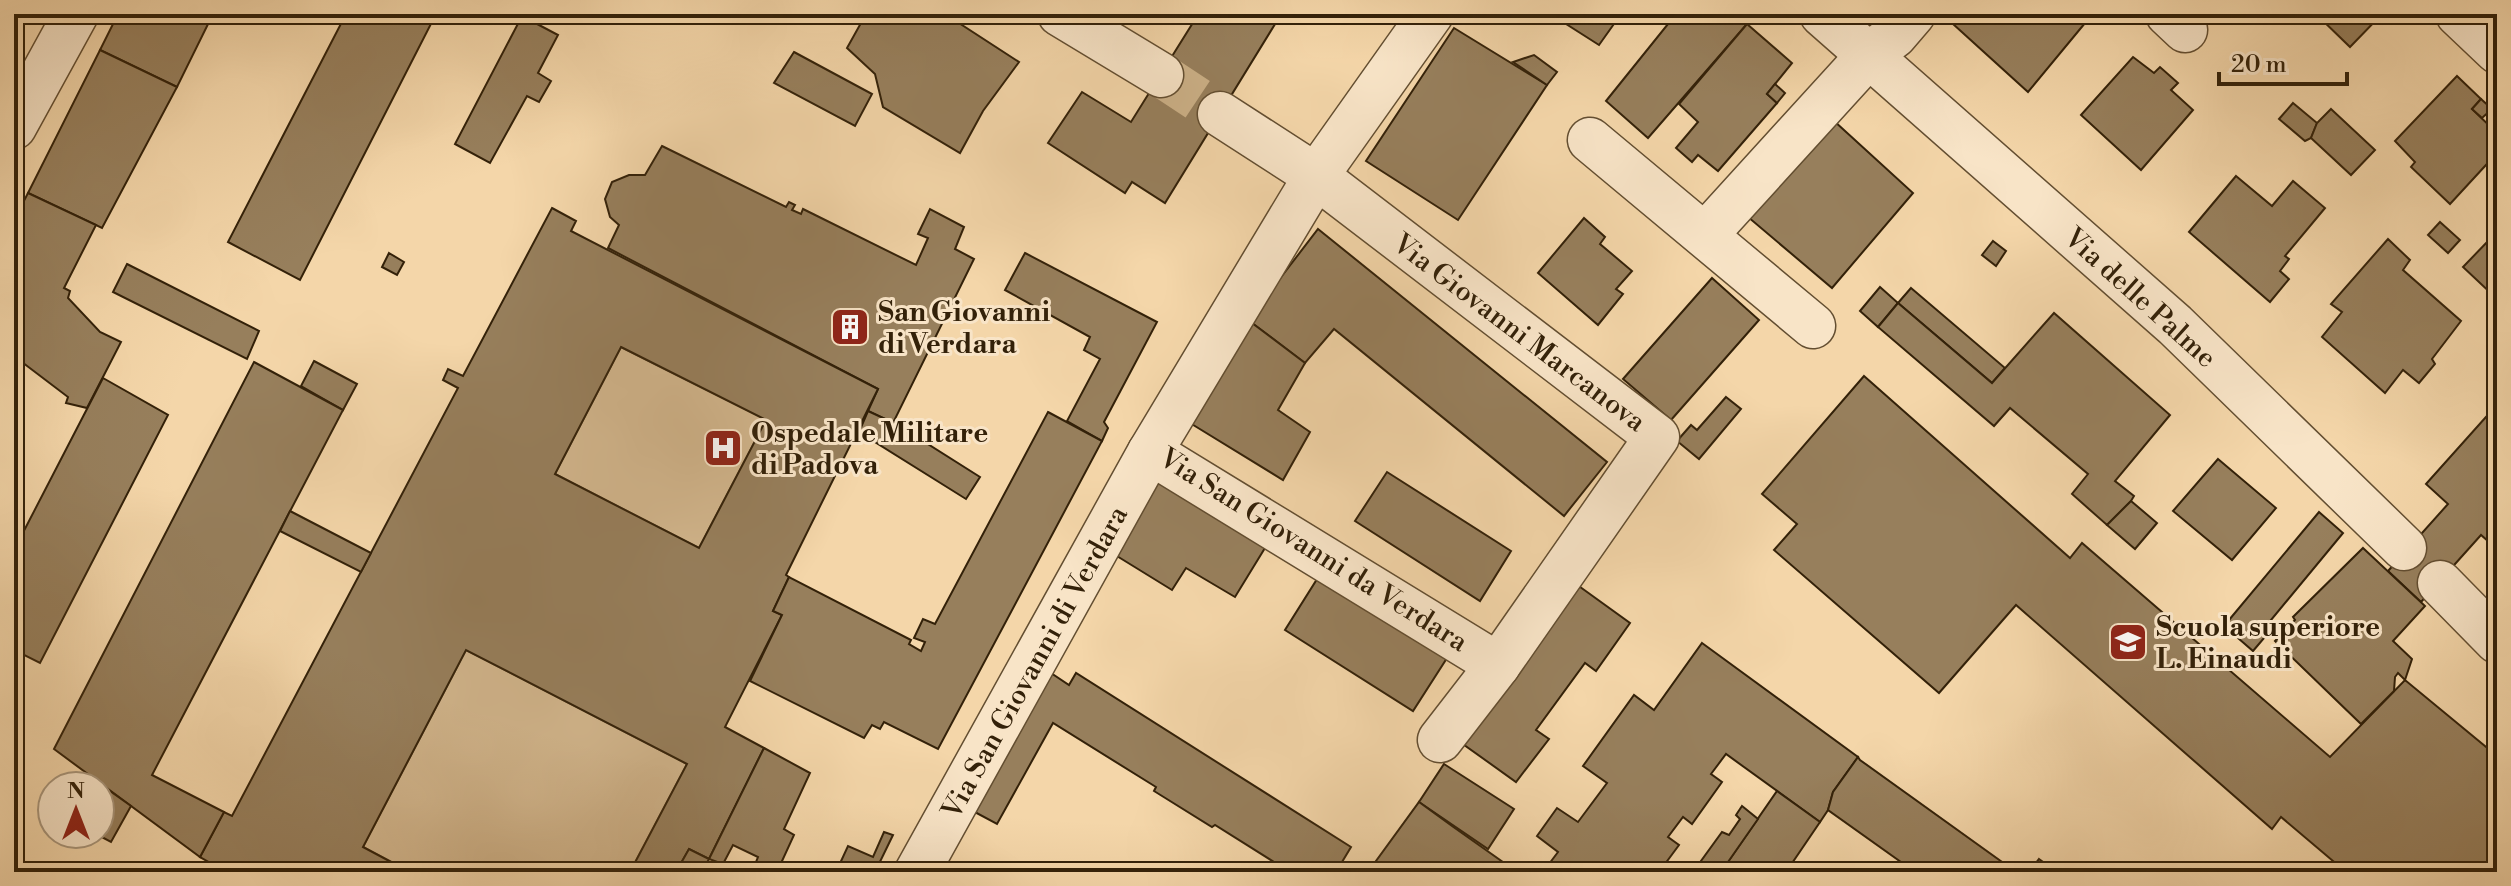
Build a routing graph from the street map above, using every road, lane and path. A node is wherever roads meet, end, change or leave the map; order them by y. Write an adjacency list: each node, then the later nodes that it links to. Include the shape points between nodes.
1 (76, 14): 11 (street)
2 (1060, 14): 9 (street)
3 (1431, 14): 13 (street)
4 (1822, 14): 8 (street, Via delle Palme)
5 (1913, 14): 8 (street)
6 (2458, 14): 7 (street)
7 (2497, 51)
8 (1869, 55): 14 (street); 17 (street, Via delle Palme, via 2175,325)
9 (1161, 75)
10 (1220, 114): 13 (street)
11 (14, 127)
12 (1590, 140): 14 (street)
13 (1316, 176): 16 (street, Via San Giovanni da Verdara); 20 (street, Via Giovanni Marcanova, via 1657,437)
14 (1706, 234): 15 (street)
15 (1813, 326)
16 (1150, 452): 20 (street, Via San Giovanni da Verdara); 22 (street, Via San Giovanni di Verdara)
17 (2404, 548)
18 (2452, 595): 19 (street)
19 (2497, 641)
20 (1498, 665): 21 (street, Via Giovanni Marcanova)
21 (1440, 740)
22 (917, 872)

